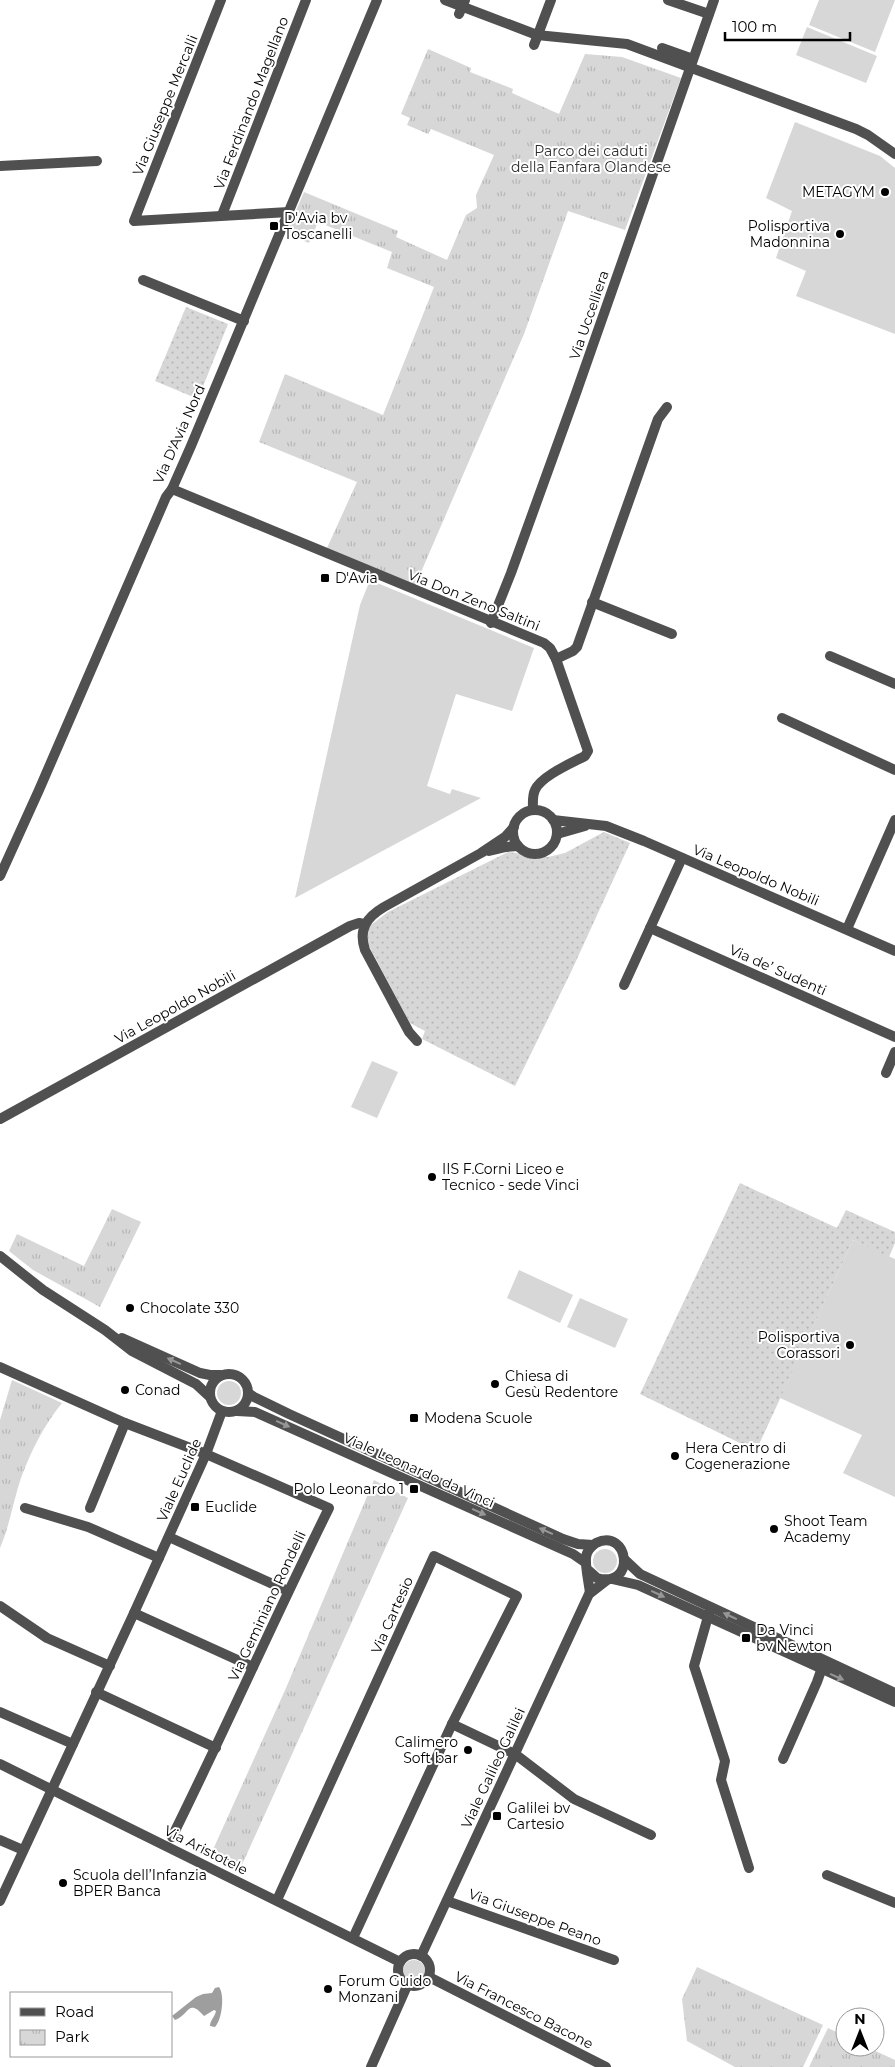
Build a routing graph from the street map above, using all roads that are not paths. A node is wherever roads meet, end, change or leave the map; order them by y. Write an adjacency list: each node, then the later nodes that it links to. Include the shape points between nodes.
1 (221, 0): 17 (street, Via Giuseppe Mercalli, via 134,221)
2 (306, 0): 17 (street, Via Ferdinando Magellano)
3 (377, 0): 16 (street, Via D'Avia Nord)
4 (446, 0): 8 (street)
5 (551, 0): 10 (street)
6 (668, 0): 9 (street)
7 (714, 0): 9 (street, Via Uccelliera)
8 (462, 7): 10 (street)
9 (709, 14): 12 (street, Via Uccelliera)
10 (535, 40): 12 (street, via 627,44)
11 (662, 48): 12 (street)
12 (692, 63): 13 (street, via 856,128); 23 (street, Via Uccelliera, via 575,396)
13 (895, 154)
14 (97, 161): 15 (street)
15 (0, 166)
16 (289, 212): 17 (street); 19 (street, Via D'Avia Nord)
17 (222, 215)
18 (143, 280): 19 (street)
19 (244, 321): 21 (street, Via D'Avia Nord)
20 (666, 407): 22 (street, via 658,419)
21 (172, 489): 23 (street, Via Don Zeno Saltini); 39 (street, Via D'Avia Nord)
22 (592, 602): 24 (street); 26 (street, via 577,646)
23 (491, 622): 26 (street, Via Don Zeno Saltini, via 544,644)
24 (672, 634)
25 (830, 656): 27 (street)
26 (556, 659): 30 (street, via 588,751 537,786)
27 (895, 684)
28 (782, 718): 29 (street)
29 (895, 770)
30 (533, 810): 31 (street); 34 (street, via 521,815)
31 (554, 820): 33 (street, Via Leopoldo Nobili); 35 (street)
32 (895, 820): 42 (street)
33 (606, 826): 35 (street, Via Leopoldo Nobili, via 581,826); 38 (street, Via Leopoldo Nobili)
34 (514, 827): 36 (street, via 513,835); 37 (street, Via Leopoldo Nobili)
35 (557, 834): 36 (street, via 552,846 542,853 529,853)
36 (518, 846): 37 (street, Via Leopoldo Nobili)
37 (481, 854): 40 (street, Via Leopoldo Nobili, via 372,914)
38 (682, 858): 41 (street); 42 (street, Via Leopoldo Nobili)
39 (0, 876)
40 (364, 924): 46 (street, via 365,950); 49 (street, Via Leopoldo Nobili, via 342,930)
41 (650, 928): 44 (street); 45 (street, Via de’ Sudenti)
42 (847, 929): 43 (street, Via Leopoldo Nobili)
43 (895, 951)
44 (624, 985)
45 (895, 1037)
46 (417, 1041)
47 (895, 1052): 48 (street)
48 (886, 1073)
49 (0, 1119)
50 (0, 1256): 51 (street, via 43,1290)
51 (105, 1330): 53 (street, one-way to 51, via 210,1376); 55 (street, via 132,1351 196,1384)
52 (0, 1367): 58 (street)
53 (220, 1375): 54 (street, via 230,1373 238,1376 245,1382); 55 (street, via 214,1380)
54 (248, 1392): 56 (street, via 247,1400); 63 (street, Viale Leonardo da Vinci, one-way to 54, via 563,1539 289,1414)
55 (209, 1396): 57 (street)
56 (237, 1411): 57 (street); 66 (street, Viale Leonardo da Vinci, one-way to 66, via 255,1412 573,1554)
57 (222, 1412): 59 (street, Viale Euclide)
58 (125, 1423): 59 (street); 61 (street)
59 (206, 1454): 62 (street, Viale Euclide); 68 (street, Via Geminiano Rondelli, via 328,1508)
60 (25, 1508): 64 (street, via 88,1527)
61 (90, 1508)
62 (169, 1537): 64 (street, Viale Euclide); 68 (street)
63 (593, 1545): 65 (street, via 603,1541 614,1542 622,1550); 66 (street, via 586,1557)
64 (159, 1558): 72 (street, Viale Euclide)
65 (625, 1560): 67 (street, via 624,1568); 71 (street, via 640,1574)
66 (587, 1566): 67 (street, via 597,1578); 69 (street)
67 (610, 1579): 69 (street); 71 (street, one-way to 71, via 638,1585)
68 (288, 1591): 75 (street, Via Geminiano Rondelli)
69 (590, 1593): 84 (street, Viale Galileo Galilei)
70 (0, 1606): 74 (street, via 47,1638)
71 (710, 1612): 73 (street); 92 (street, via 694,1666 725,1761 721,1780)
72 (134, 1613): 74 (street, Viale Euclide); 75 (street)
73 (823, 1665): 76 (street); 79 (street, one-way to 79); 85 (street)
74 (110, 1666): 77 (street, Viale Euclide)
75 (253, 1667): 83 (street, Via Geminiano Rondelli)
76 (890, 1687): 78 (street)
77 (96, 1692): 82 (street, Viale Euclide); 83 (street)
78 (895, 1693)
79 (895, 1702)
80 (0, 1712): 82 (street)
81 (452, 1724): 84 (street); 94 (street, Via Cartesio, via 517,1596 434,1556); 98 (street, Via Cartesio)
82 (73, 1744): 87 (street, Viale Euclide)
83 (216, 1748): 89 (street, Via Geminiano Rondelli)
84 (515, 1754): 88 (street, via 574,1799); 95 (street, Viale Galileo Galilei)
85 (783, 1759)
86 (0, 1764): 87 (street, Via Aristotele)
87 (52, 1790): 91 (street, Viale Euclide); 94 (street, Via Aristotele)
88 (651, 1835)
89 (172, 1837)
90 (0, 1840): 91 (street)
91 (23, 1850): 96 (street, Viale Euclide)
92 (749, 1868)
93 (827, 1875): 97 (street)
94 (277, 1900): 98 (street, Via Aristotele)
95 (447, 1900): 99 (street, Viale Galileo Galilei); 100 (street, Via Giuseppe Peano)
96 (0, 1901)
97 (895, 1903)
98 (353, 1938): 101 (street, Via Aristotele)
99 (421, 1956): 101 (street, via 410,1954); 102 (street, via 430,1966)
100 (614, 1960)
101 (400, 1962): 103 (street, via 398,1975)
102 (429, 1977): 103 (street, via 421,1986); 105 (street, Via Francesco Bacone)
103 (408, 1986): 104 (street)
104 (371, 2067)
105 (606, 2067)

